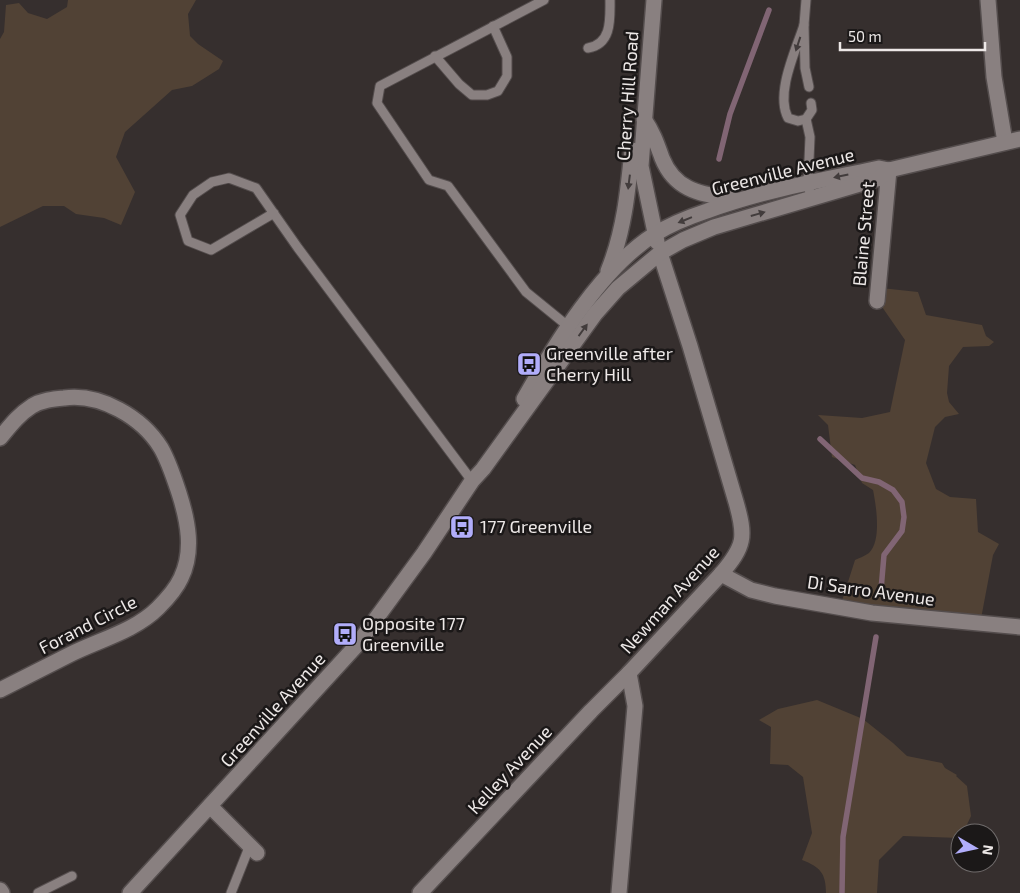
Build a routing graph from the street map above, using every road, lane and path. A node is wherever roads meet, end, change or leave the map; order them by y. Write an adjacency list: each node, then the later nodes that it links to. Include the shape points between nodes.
1 (544, 0): 7 (lane)
2 (610, 0): 8 (lane, via 609,27 604,40)
3 (654, 0): 9 (main road, Cherry Hill Road)
4 (806, 0): 6 (lane)
5 (988, 0): 16 (main road, via 994,77)
6 (804, 25): 11 (lane); 13 (lane, one-way to 13, via 785,81 785,111 788,118)
7 (493, 26): 10 (lane); 10 (lane, via 507,57 507,76 498,90 487,95 472,95)
8 (588, 48)
9 (650, 48): 14 (main road, Cherry Hill Road); 24 (main road, one-way to 24, via 640,78 621,234)
10 (436, 56): 26 (lane, via 380,86 377,103 428,180 448,186 526,292)
11 (809, 87)
12 (811, 103): 13 (lane, via 812,110)
13 (806, 119): 18 (lane, via 810,137)
14 (644, 120): 20 (main road, via 677,180 705,195); 22 (main road, Cherry Hill Road, via 641,166)
15 (1020, 139): 16 (main road, Greenville Avenue)
16 (1005, 142): 17 (main road, Greenville Avenue)
17 (889, 170): 18 (main road, Greenville Avenue, one-way to 18, via 879,168); 19 (main road, Greenville Avenue, via 880,178); 25 (main road, Blaine Street)
18 (808, 183): 19 (lane); 20 (main road, Greenville Avenue)
19 (811, 198): 23 (main road, Greenville Avenue, one-way to 19, via 714,227)
20 (737, 200): 22 (main road, Greenville Avenue, one-way to 22)
21 (274, 213): 21 (lane, via 256,188 229,178 212,182 193,194 180,215 188,241 211,250); 29 (lane)
22 (655, 234): 23 (main road, Cherry Hill Road); 24 (main road, Greenville Avenue)
23 (660, 253): 28 (main road, Greenville Avenue, one-way to 23, via 595,314 618,288); 30 (main road, Newman Avenue, via 742,525 742,542 735,558)
24 (604, 280): 26 (main road, Greenville Avenue)
25 (877, 301)
26 (569, 327): 28 (main road, Greenville Avenue, via 553,348)
27 (0, 438): 33 (main road, Forand Circle, via 22,413 45,400 72,397 102,402 134,420 160,446 189,529 181,578 158,608 123,630)
28 (483, 469): 29 (main road, Greenville Avenue)
29 (472, 481): 34 (main road, Greenville Avenue, via 424,554 356,646)
30 (721, 574): 31 (main road, Di Sarro Avenue, via 751,590 775,596 872,613); 32 (main road, Newman Avenue)
31 (1020, 627)
32 (629, 673): 42 (main road, Kelley Avenue); 43 (main road, Newman Avenue, via 635,706)
33 (0, 690)
34 (210, 806): 35 (main road); 40 (main road, Greenville Avenue)
35 (254, 849): 41 (lane)
36 (72, 876): 39 (lane)
37 (0, 890): 38 (main road)
38 (2, 893)
39 (38, 893)
40 (130, 893)
41 (231, 893)
42 (420, 893)
43 (619, 893)

